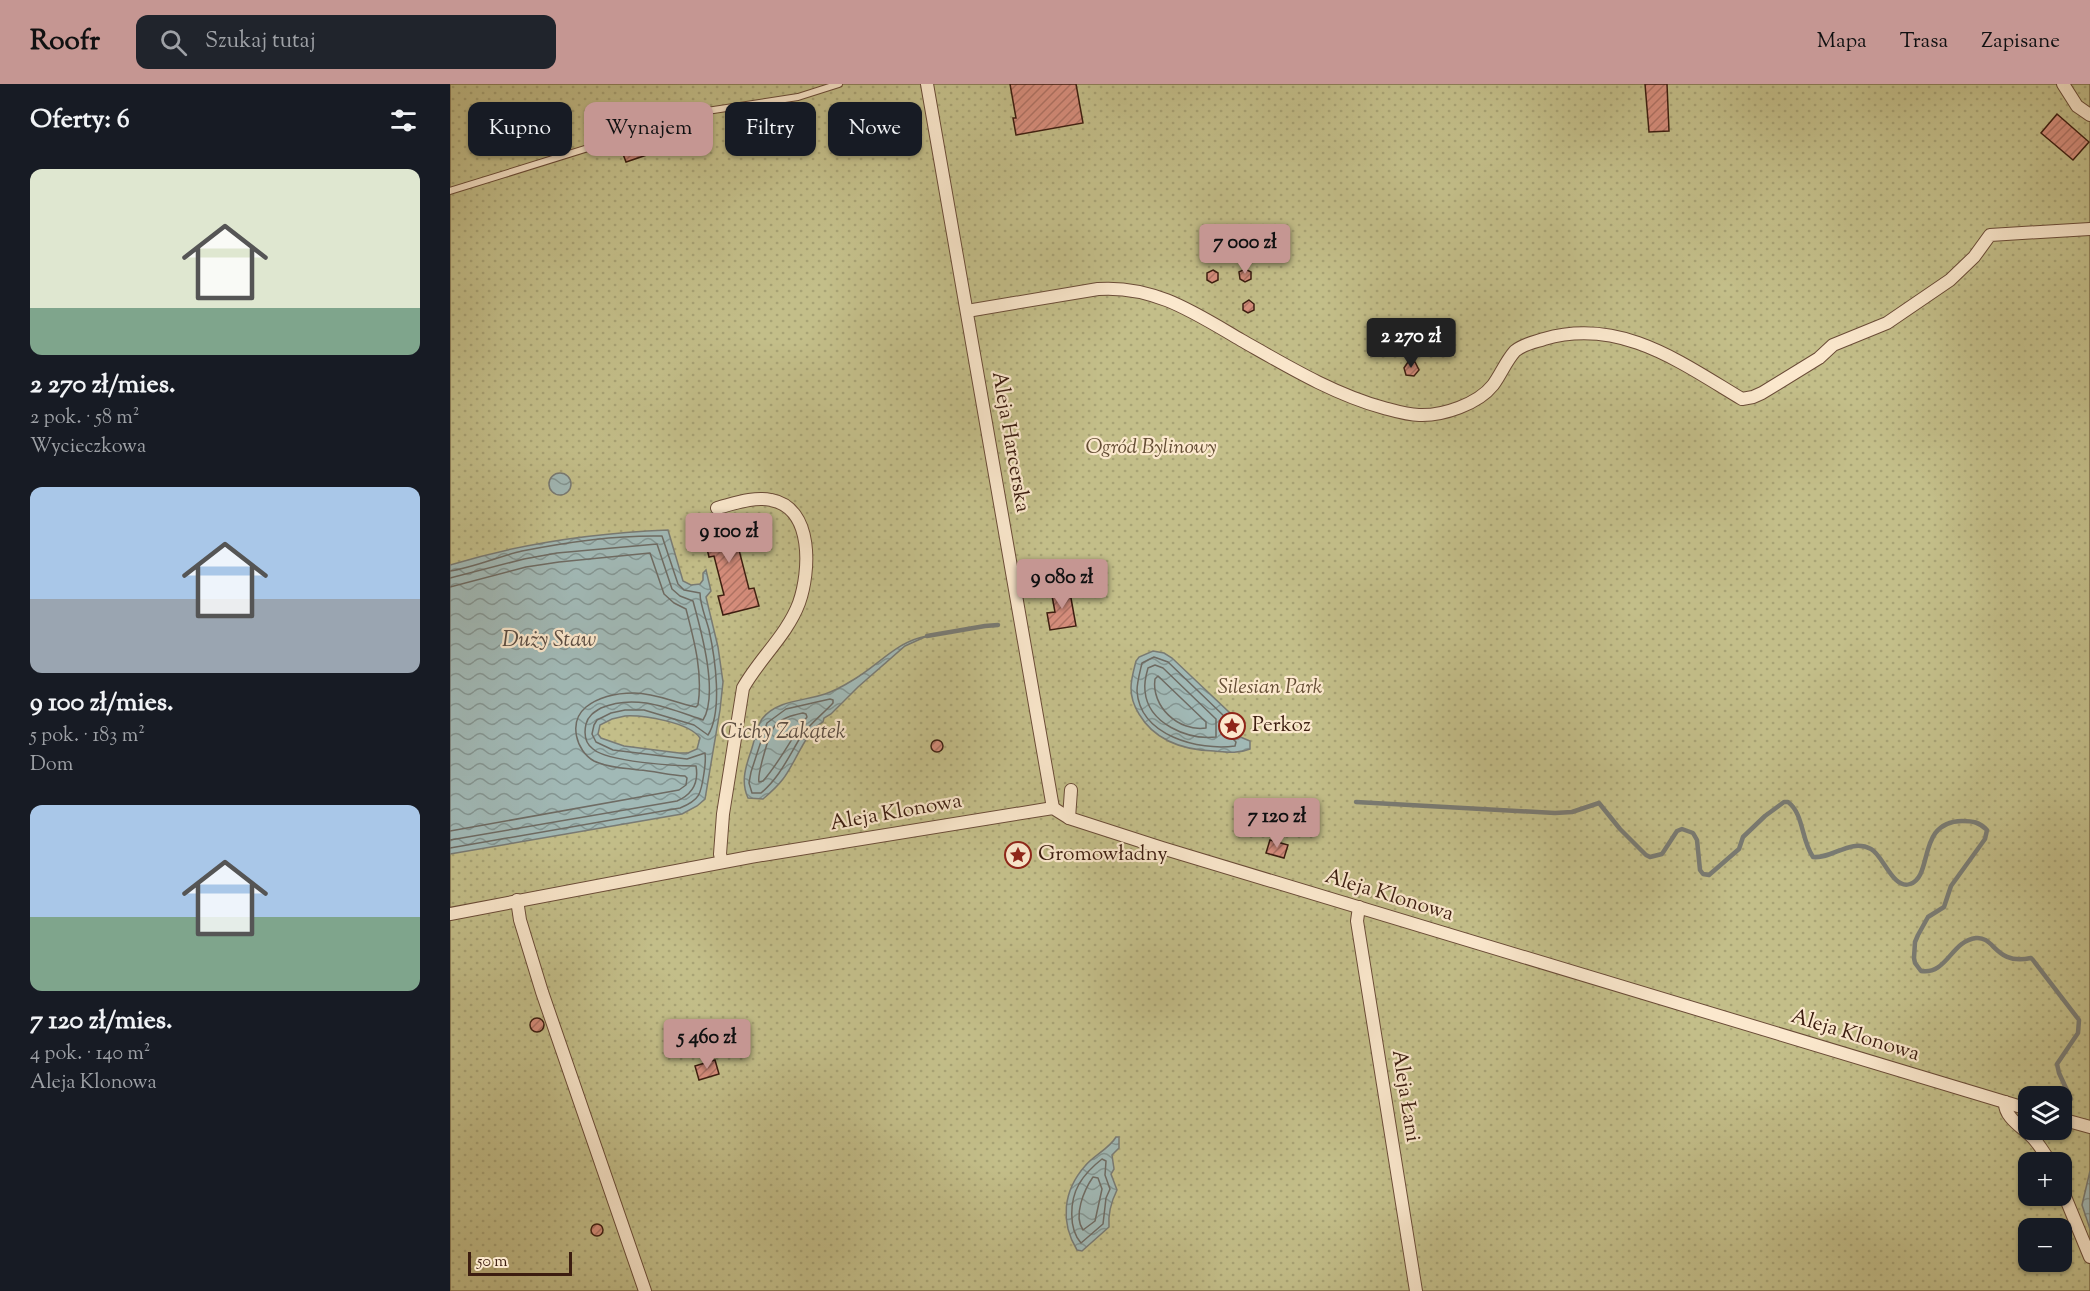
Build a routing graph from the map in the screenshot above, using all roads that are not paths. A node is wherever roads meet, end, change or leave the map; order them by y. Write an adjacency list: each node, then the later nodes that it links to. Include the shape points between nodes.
1 (839, 84): 5 (lane, via 798,97 706,111)
2 (927, 84): 7 (street, Aleja Harcerska)
3 (2063, 84): 4 (street, via 2077,106)
4 (2090, 115)
5 (450, 191)
6 (2090, 229): 7 (street, via 1990,235 1950,280 1887,323 1833,345 1762,393 1742,399 1637,342 1590,333 1563,334 1516,350 1483,396 1459,408 1420,416 1349,397 1155,294 1098,289)
7 (967, 311): 10 (street, Aleja Harcerska)
8 (717, 508): 12 (street, via 757,499 782,503 800,522 806,561 799,603 743,688 723,814)
9 (1071, 790): 11 (street)
10 (1053, 808): 11 (street, Aleja Klonowa); 12 (street, Aleja Klonowa)
11 (1069, 818): 14 (street, Aleja Klonowa)
12 (722, 862): 13 (street, Aleja Klonowa)
13 (517, 900): 15 (street, Aleja Klonowa); 23 (street, via 542,992)
14 (1359, 907): 16 (street, Aleja Klonowa); 24 (street, Aleja Łani, via 1357,921)
15 (450, 914)
16 (2005, 1102): 17 (street, Aleja Klonowa); 20 (street, via 2011,1117)
17 (2018, 1106)
18 (2072, 1122): 19 (street)
19 (2090, 1127)
20 (2043, 1152)
21 (2069, 1206): 22 (street)
22 (2090, 1257)
23 (645, 1291)
24 (1416, 1291)

